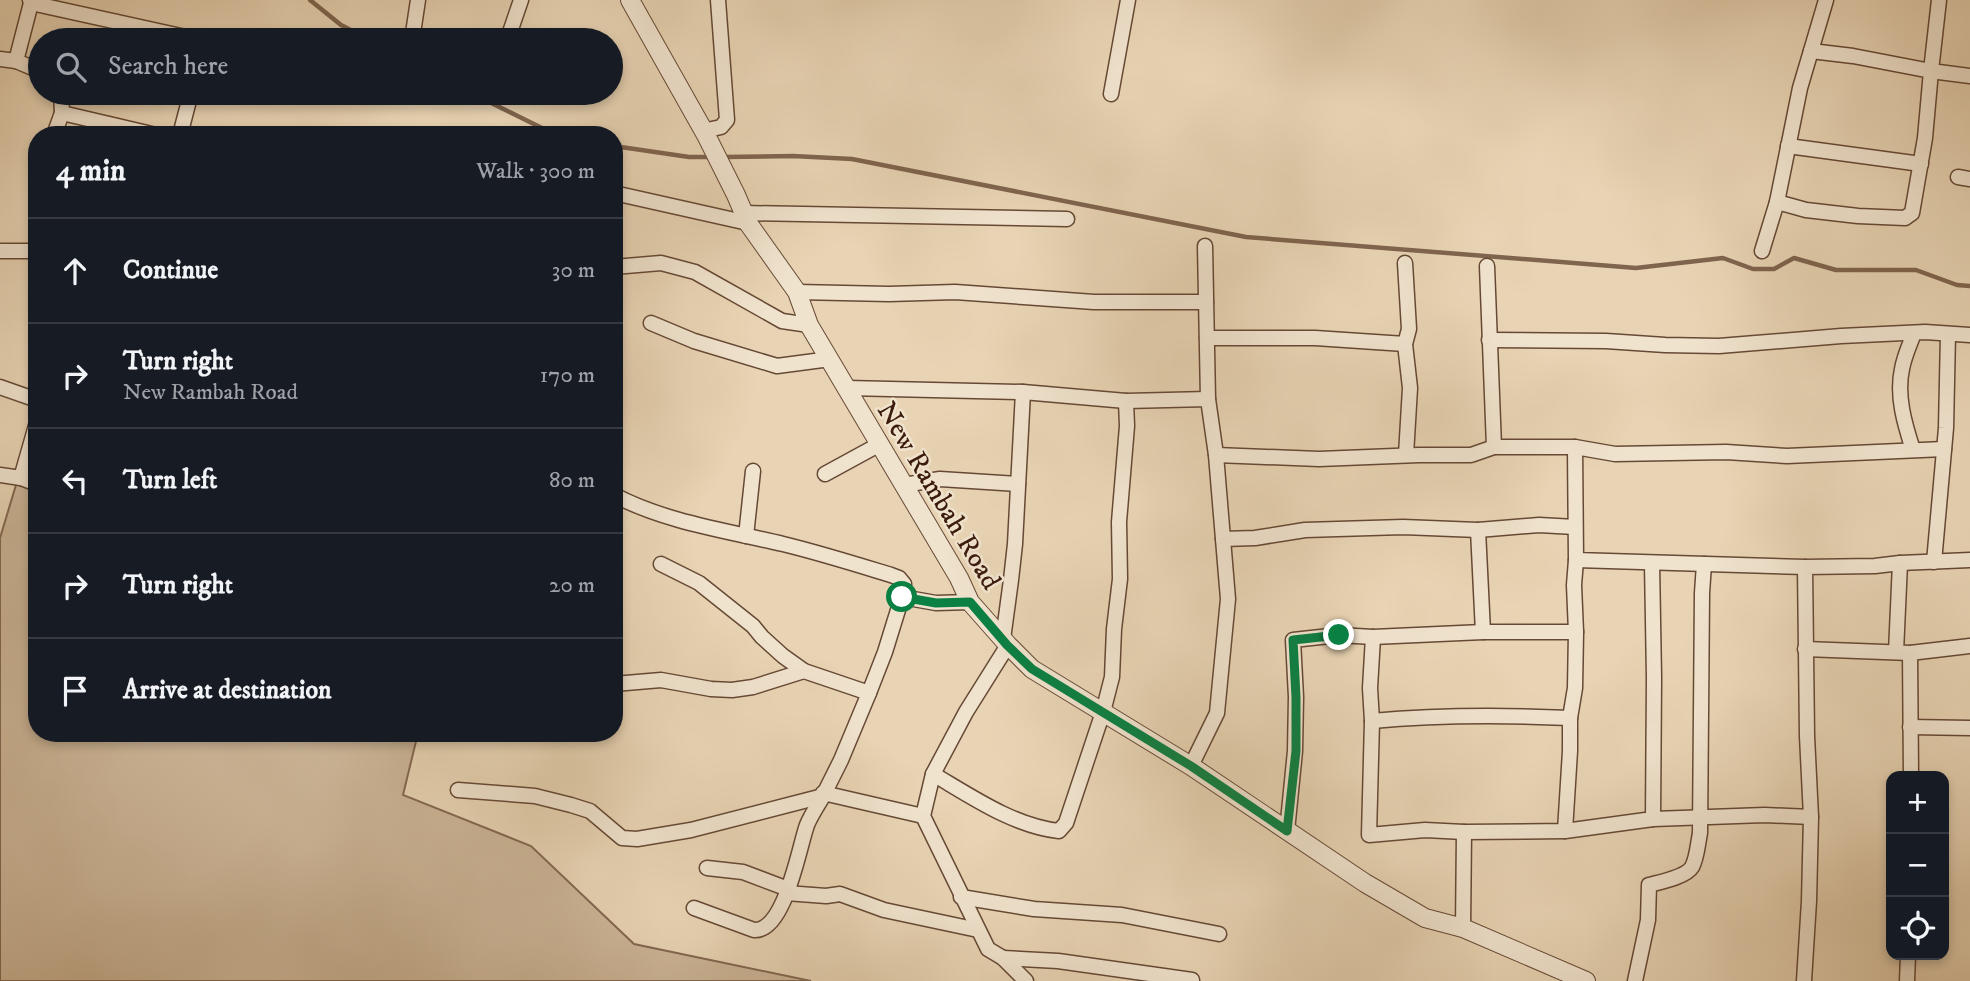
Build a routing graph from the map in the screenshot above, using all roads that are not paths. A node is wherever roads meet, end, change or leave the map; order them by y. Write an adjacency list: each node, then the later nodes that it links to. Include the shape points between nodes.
1 (418, 0): 10 (street)
2 (521, 0): 11 (street)
3 (630, 0): 25 (street, New Rambah Road)
4 (718, 0): 25 (street, via 727,120)
5 (1128, 0): 18 (street)
6 (1826, 0): 12 (street)
7 (1939, 0): 16 (street)
8 (31, 1): 9 (street); 14 (street)
9 (147, 28)
10 (414, 28)
11 (511, 28)
12 (1811, 51): 16 (street); 26 (street)
13 (0, 58): 14 (street)
14 (16, 61): 15 (street)
15 (28, 66)
16 (1931, 71): 17 (street); 27 (street)
17 (1970, 76)
18 (1111, 94)
19 (62, 105): 21 (street)
20 (188, 105): 24 (street)
21 (62, 113): 22 (street); 23 (street)
22 (57, 126)
23 (118, 126)
24 (182, 126)
25 (705, 133): 30 (street, New Rambah Road)
26 (1788, 146): 27 (street); 29 (street)
27 (1921, 164): 29 (street, via 1912,213 1905,218 1806,210)
28 (623, 194): 30 (street)
29 (1777, 202): 35 (street)
30 (746, 218): 31 (street); 39 (street, New Rambah Road)
31 (1067, 219)
32 (1205, 246): 40 (street)
33 (0, 251): 34 (street)
34 (28, 251)
35 (1762, 251)
36 (1405, 263): 48 (street, via 1409,330)
37 (623, 266): 42 (street, via 661,263 695,272 782,321)
38 (1487, 266): 47 (street)
39 (797, 292): 40 (street, via 955,292 1094,302); 42 (street, New Rambah Road)
40 (1206, 302): 46 (street)
41 (652, 323): 49 (street, via 777,366)
42 (809, 325): 49 (street, New Rambah Road)
43 (1914, 333): 44 (street); 47 (street, via 1719,346); 60 (street, via 1902,369 1900,393)
44 (1948, 334): 45 (street); 59 (street)
45 (1970, 335)
46 (1207, 338): 48 (street); 54 (street)
47 (1489, 340): 57 (street)
48 (1405, 344): 63 (street, via 1410,388)
49 (830, 359): 51 (street, New Rambah Road)
50 (0, 387): 53 (street)
51 (847, 388): 52 (street); 56 (street, New Rambah Road)
52 (1023, 392): 55 (street); 69 (street)
53 (28, 397)
54 (1208, 399): 55 (street); 62 (street)
55 (1126, 401): 96 (street, via 1119,579 1112,677)
56 (880, 444): 65 (street); 70 (street, New Rambah Road)
57 (1494, 447): 58 (street); 63 (street, via 1471,455)
58 (1575, 447): 60 (street, via 1615,454 1787,456); 72 (street)
59 (1944, 449): 60 (street); 78 (street)
60 (1913, 450)
61 (28, 454): 67 (street)
62 (1216, 455): 63 (street); 75 (street)
63 (1406, 456)
64 (753, 471): 74 (street)
65 (825, 474)
66 (0, 475): 67 (street)
67 (21, 478): 68 (street)
68 (28, 481)
69 (1018, 484): 70 (street, via 940,479); 89 (street)
70 (904, 485): 85 (street, New Rambah Road)
71 (623, 500): 74 (street)
72 (1575, 527): 73 (street); 76 (street)
73 (1478, 530): 75 (street, via 1305,530); 86 (street)
74 (746, 536): 84 (street, via 899,578 904,584)
75 (1223, 539): 101 (street, via 1228,600 1217,713)
76 (1576, 560): 79 (street); 87 (street)
77 (1970, 560): 78 (street)
78 (1934, 562): 80 (street)
79 (1652, 563): 82 (street); 109 (street)
80 (1900, 563): 83 (street); 92 (street)
81 (661, 564): 93 (street, via 699,583)
82 (1704, 564): 83 (street); 108 (street)
83 (1805, 567): 91 (street)
84 (902, 597): 85 (street); 95 (street)
85 (970, 602): 89 (street, New Rambah Road)
86 (1483, 632): 87 (street); 88 (street)
87 (1576, 632): 97 (street)
88 (1373, 637): 98 (street); 110 (street, via 1293,640 1296,751)
89 (1005, 642): 96 (street, New Rambah Road, via 1032,669); 103 (street)
90 (1970, 646): 92 (street)
91 (1805, 649): 92 (street); 107 (street)
92 (1903, 652): 99 (street)
93 (804, 671): 94 (street, via 732,690 661,680); 95 (street)
94 (623, 683)
95 (869, 693): 105 (street)
96 (1104, 712): 101 (street, New Rambah Road); 103 (street, via 1066,823 1059,831 1017,820)
97 (1570, 718): 98 (street); 111 (street)
98 (1372, 721): 112 (street, via 1369,835)
99 (1910, 727): 100 (street); 102 (street)
100 (1970, 728)
101 (1191, 766): 110 (street, New Rambah Road)
102 (1911, 771)
103 (933, 774): 106 (street)
104 (458, 790): 105 (street, via 534,796 571,805 590,811 622,838 637,839 691,830)
105 (823, 794): 106 (street); 114 (street, via 808,822)
106 (923, 816): 115 (street)
107 (1811, 817): 108 (street); 126 (street)
108 (1700, 818): 109 (street); 125 (street, via 1692,867 1649,885 1648,920)
109 (1653, 819): 111 (street)
110 (1287, 831): 117 (street, New Rambah Road, via 1425,918)
111 (1565, 831): 112 (street)
112 (1464, 832): 117 (street)
113 (707, 868): 114 (street, via 743,872)
114 (787, 891): 116 (street, via 777,913 759,931); 118 (street, via 840,894 884,910)
115 (961, 897): 118 (street); 119 (street, via 1034,909 1122,915)
116 (694, 908)
117 (1463, 928): 124 (street, New Rambah Road)
118 (978, 930): 120 (street, via 988,949)
119 (1219, 934)
120 (1003, 958): 122 (street); 123 (street)
121 (1908, 960): 127 (street)
122 (1192, 980)
123 (1026, 981)
124 (1586, 981)
125 (1635, 981)
126 (1804, 981)
127 (1907, 981)

